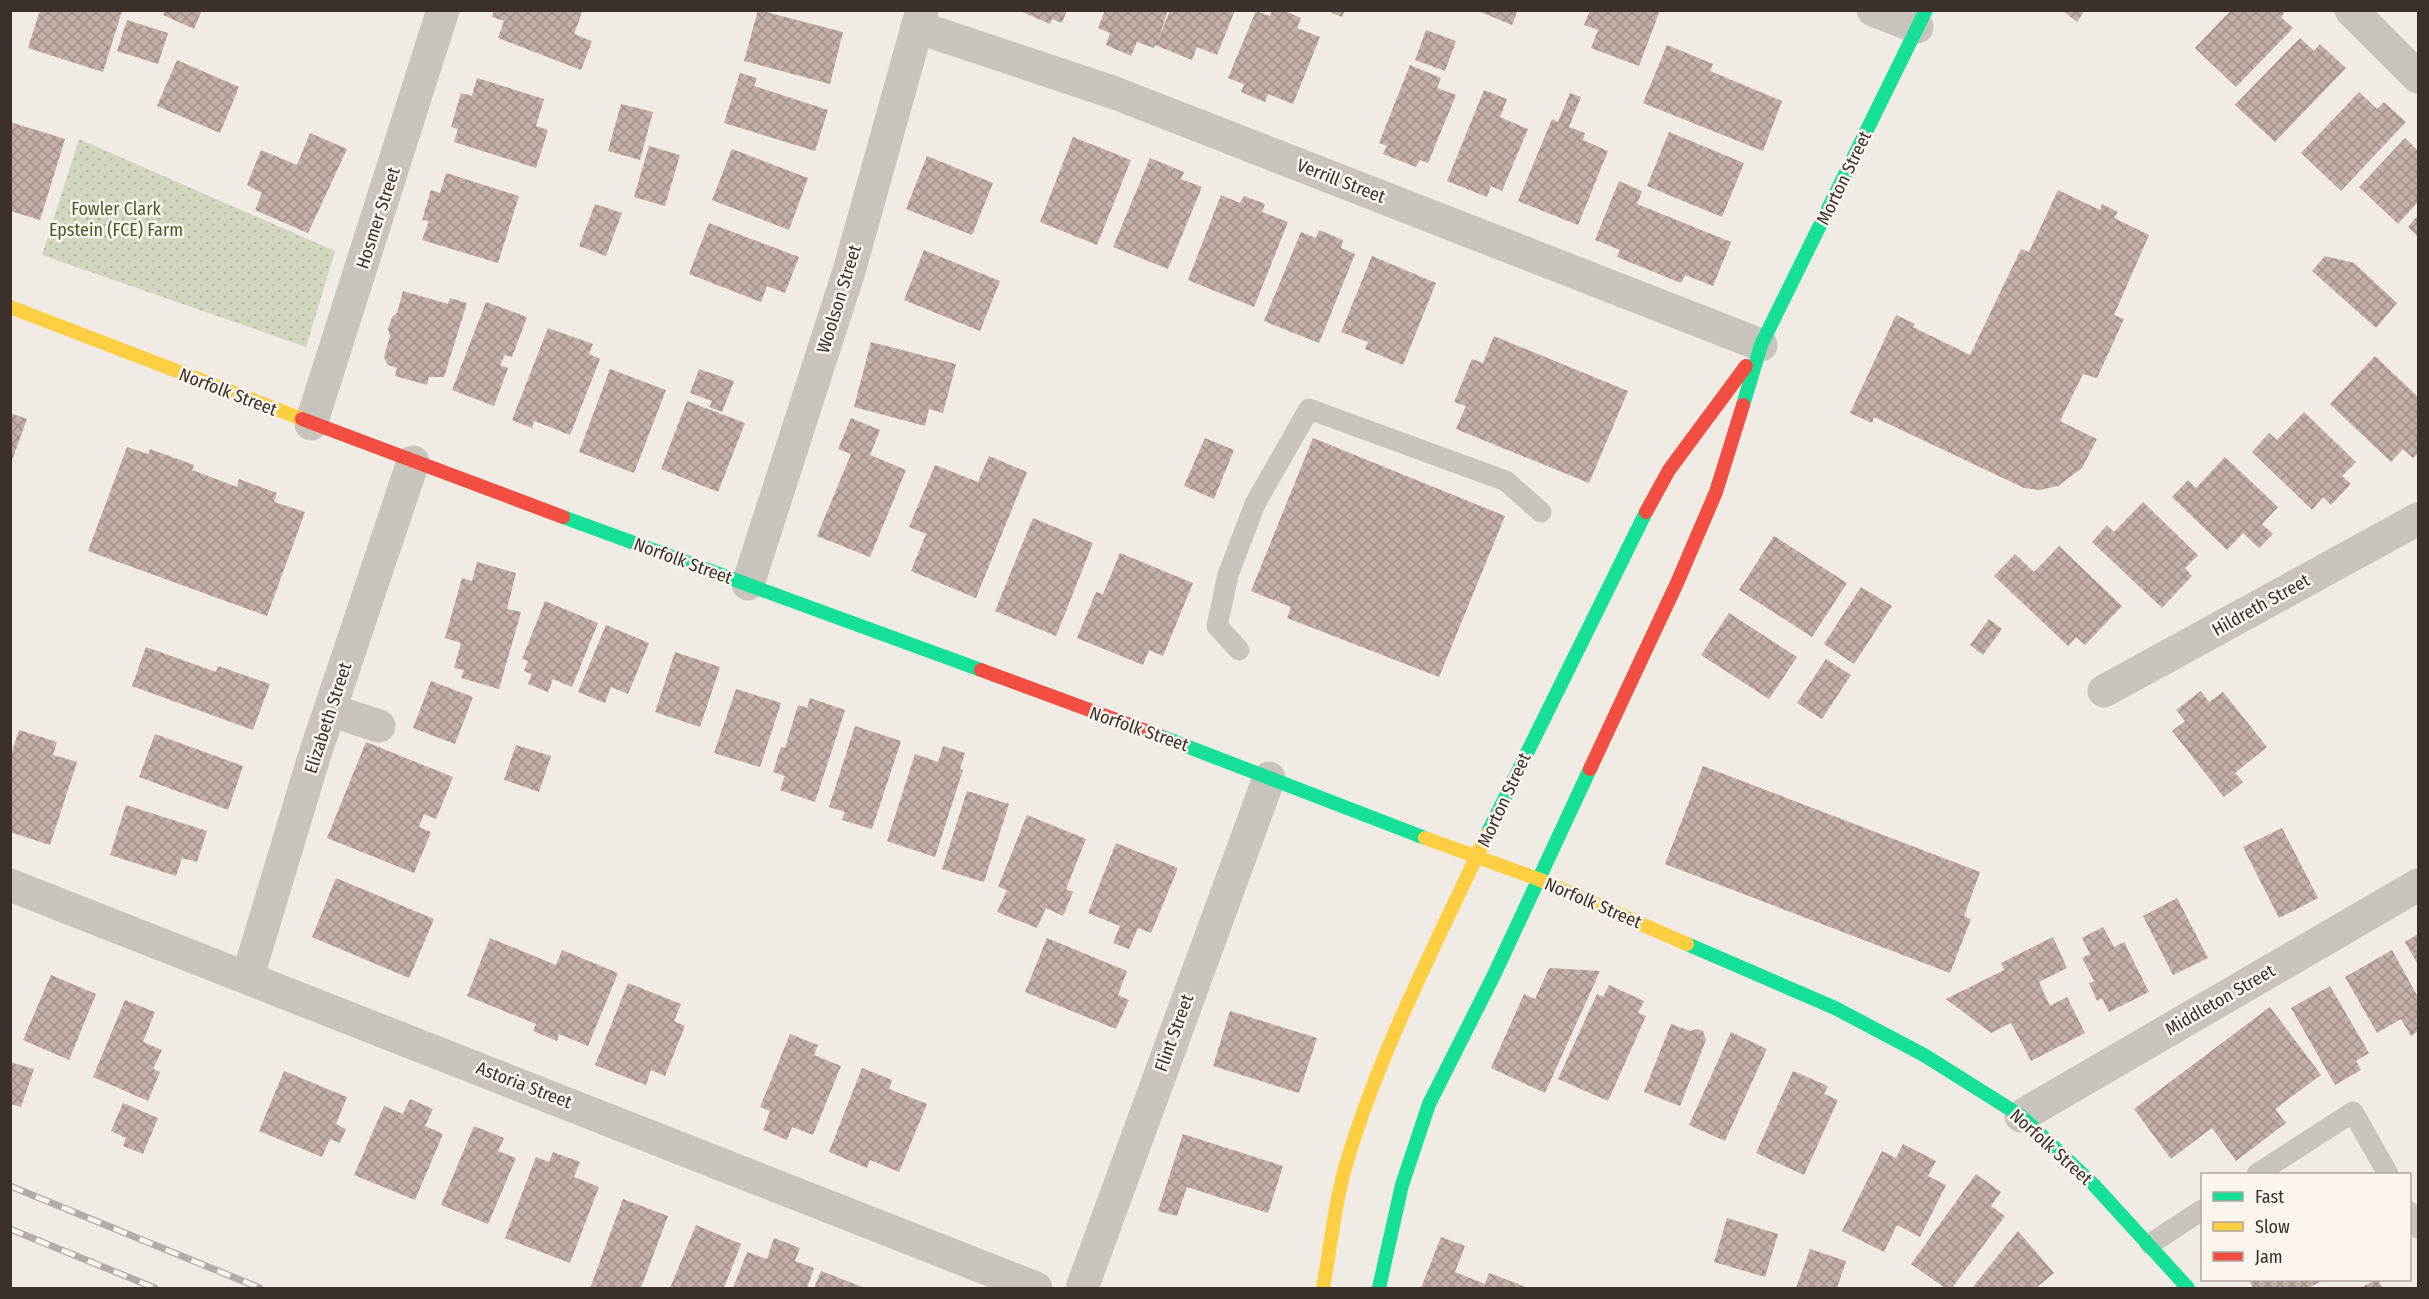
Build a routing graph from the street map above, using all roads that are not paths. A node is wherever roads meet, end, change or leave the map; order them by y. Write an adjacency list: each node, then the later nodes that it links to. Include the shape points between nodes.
1 (443, 10): 9 (street, Hosmer Street)
2 (1874, 10): 5 (street)
3 (2351, 10): 6 (street)
4 (920, 19): 8 (street, Verrill Street); 13 (street, Woolson Street, via 849,271)
5 (1922, 19): 8 (main road, Morton Street)
6 (2418, 77)
7 (10, 307): 9 (main road, Norfolk Street)
8 (1761, 345): 19 (main road, Morton Street, via 1669,470 1590,621); 20 (main road, Morton Street, via 1716,492 1701,528)
9 (312, 424): 10 (main road, Norfolk Street)
10 (412, 462): 13 (main road, Norfolk Street); 16 (street, Elizabeth Street)
11 (1541, 512): 14 (lane, via 1506,481 1309,409 1255,504 1228,575 1218,626)
12 (2418, 519): 15 (street, Hildreth Street)
13 (748, 584): 18 (main road, Norfolk Street)
14 (1239, 650)
15 (2104, 691)
16 (330, 710): 17 (street); 23 (street, Elizabeth Street)
17 (379, 726)
18 (1269, 778): 19 (main road, Norfolk Street); 30 (street, Flint Street)
19 (1476, 858): 20 (main road, Norfolk Street); 31 (main road, Morton Street, via 1363,1111 1338,1198)
20 (1538, 879): 24 (main road, Norfolk Street, via 1835,1008 1924,1055); 32 (main road, Morton Street, via 1421,1126 1391,1228)
21 (10, 885): 23 (street, Astoria Street)
22 (2418, 885): 24 (street, Middleton Street)
23 (248, 976): 29 (street, Astoria Street)
24 (2021, 1116): 28 (main road, Norfolk Street)
25 (2259, 1173): 26 (lane, via 2353,1112)
26 (2387, 1173)
27 (2201, 1211): 28 (lane)
28 (2150, 1244): 33 (main road, Norfolk Street)
29 (1036, 1288)
30 (1083, 1288)
31 (1323, 1288)
32 (1379, 1288)
33 (2188, 1288)

